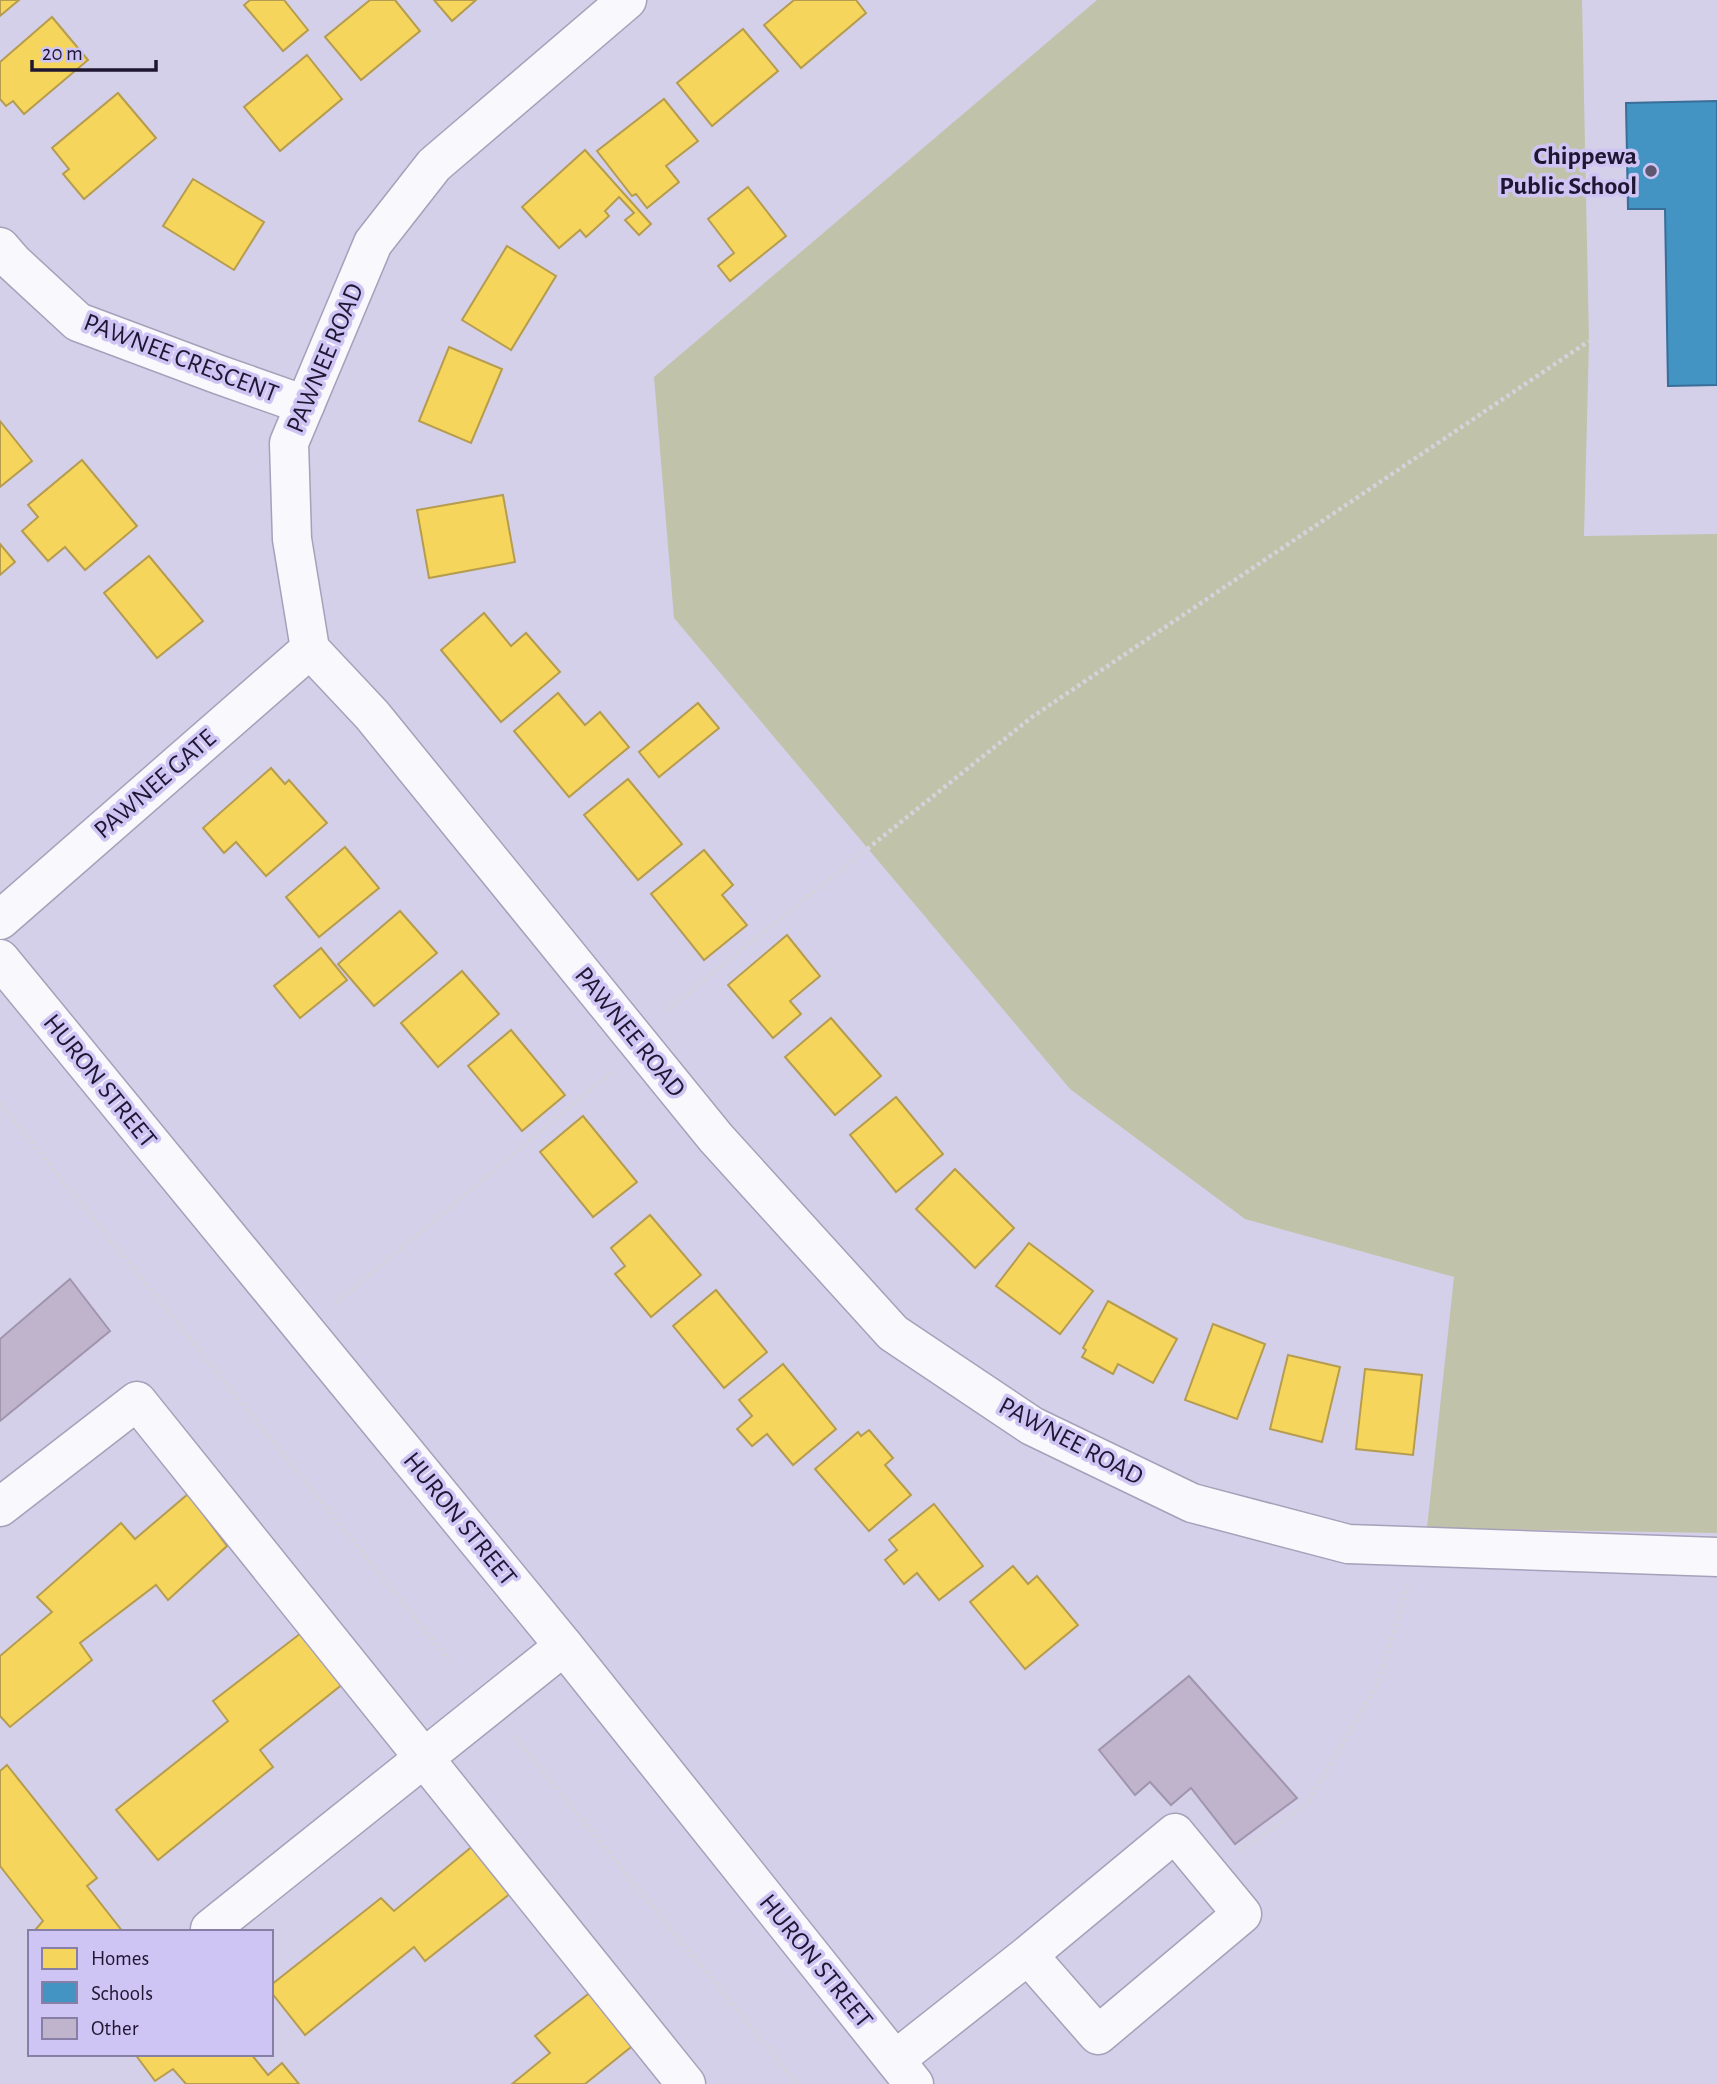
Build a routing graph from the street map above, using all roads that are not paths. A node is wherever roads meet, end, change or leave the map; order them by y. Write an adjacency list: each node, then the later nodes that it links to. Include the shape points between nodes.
1 (627, 0): 3 (street, PAWNEE ROAD, via 434,165 373,243)
2 (0, 247): 3 (street, PAWNEE CRESCENT, via 78,322)
3 (305, 405): 4 (street, PAWNEE ROAD, via 289,443 292,539)
4 (310, 649): 5 (street, PAWNEE GATE); 8 (street, PAWNEE ROAD, via 372,715 716,1138 893,1333 1032,1426 1192,1503 1348,1544)
5 (0, 920)
6 (0, 959): 9 (street, HURON STREET)
7 (0, 1507): 10 (street, via 137,1401)
8 (1717, 1557)
9 (564, 1646): 10 (street); 13 (street, HURON STREET)
10 (424, 1758): 11 (street); 14 (street)
11 (210, 1929)
12 (1028, 1955): 12 (street, via 1175,1833 1242,1914 1098,2035); 13 (street)
13 (905, 2072)
14 (687, 2084)

